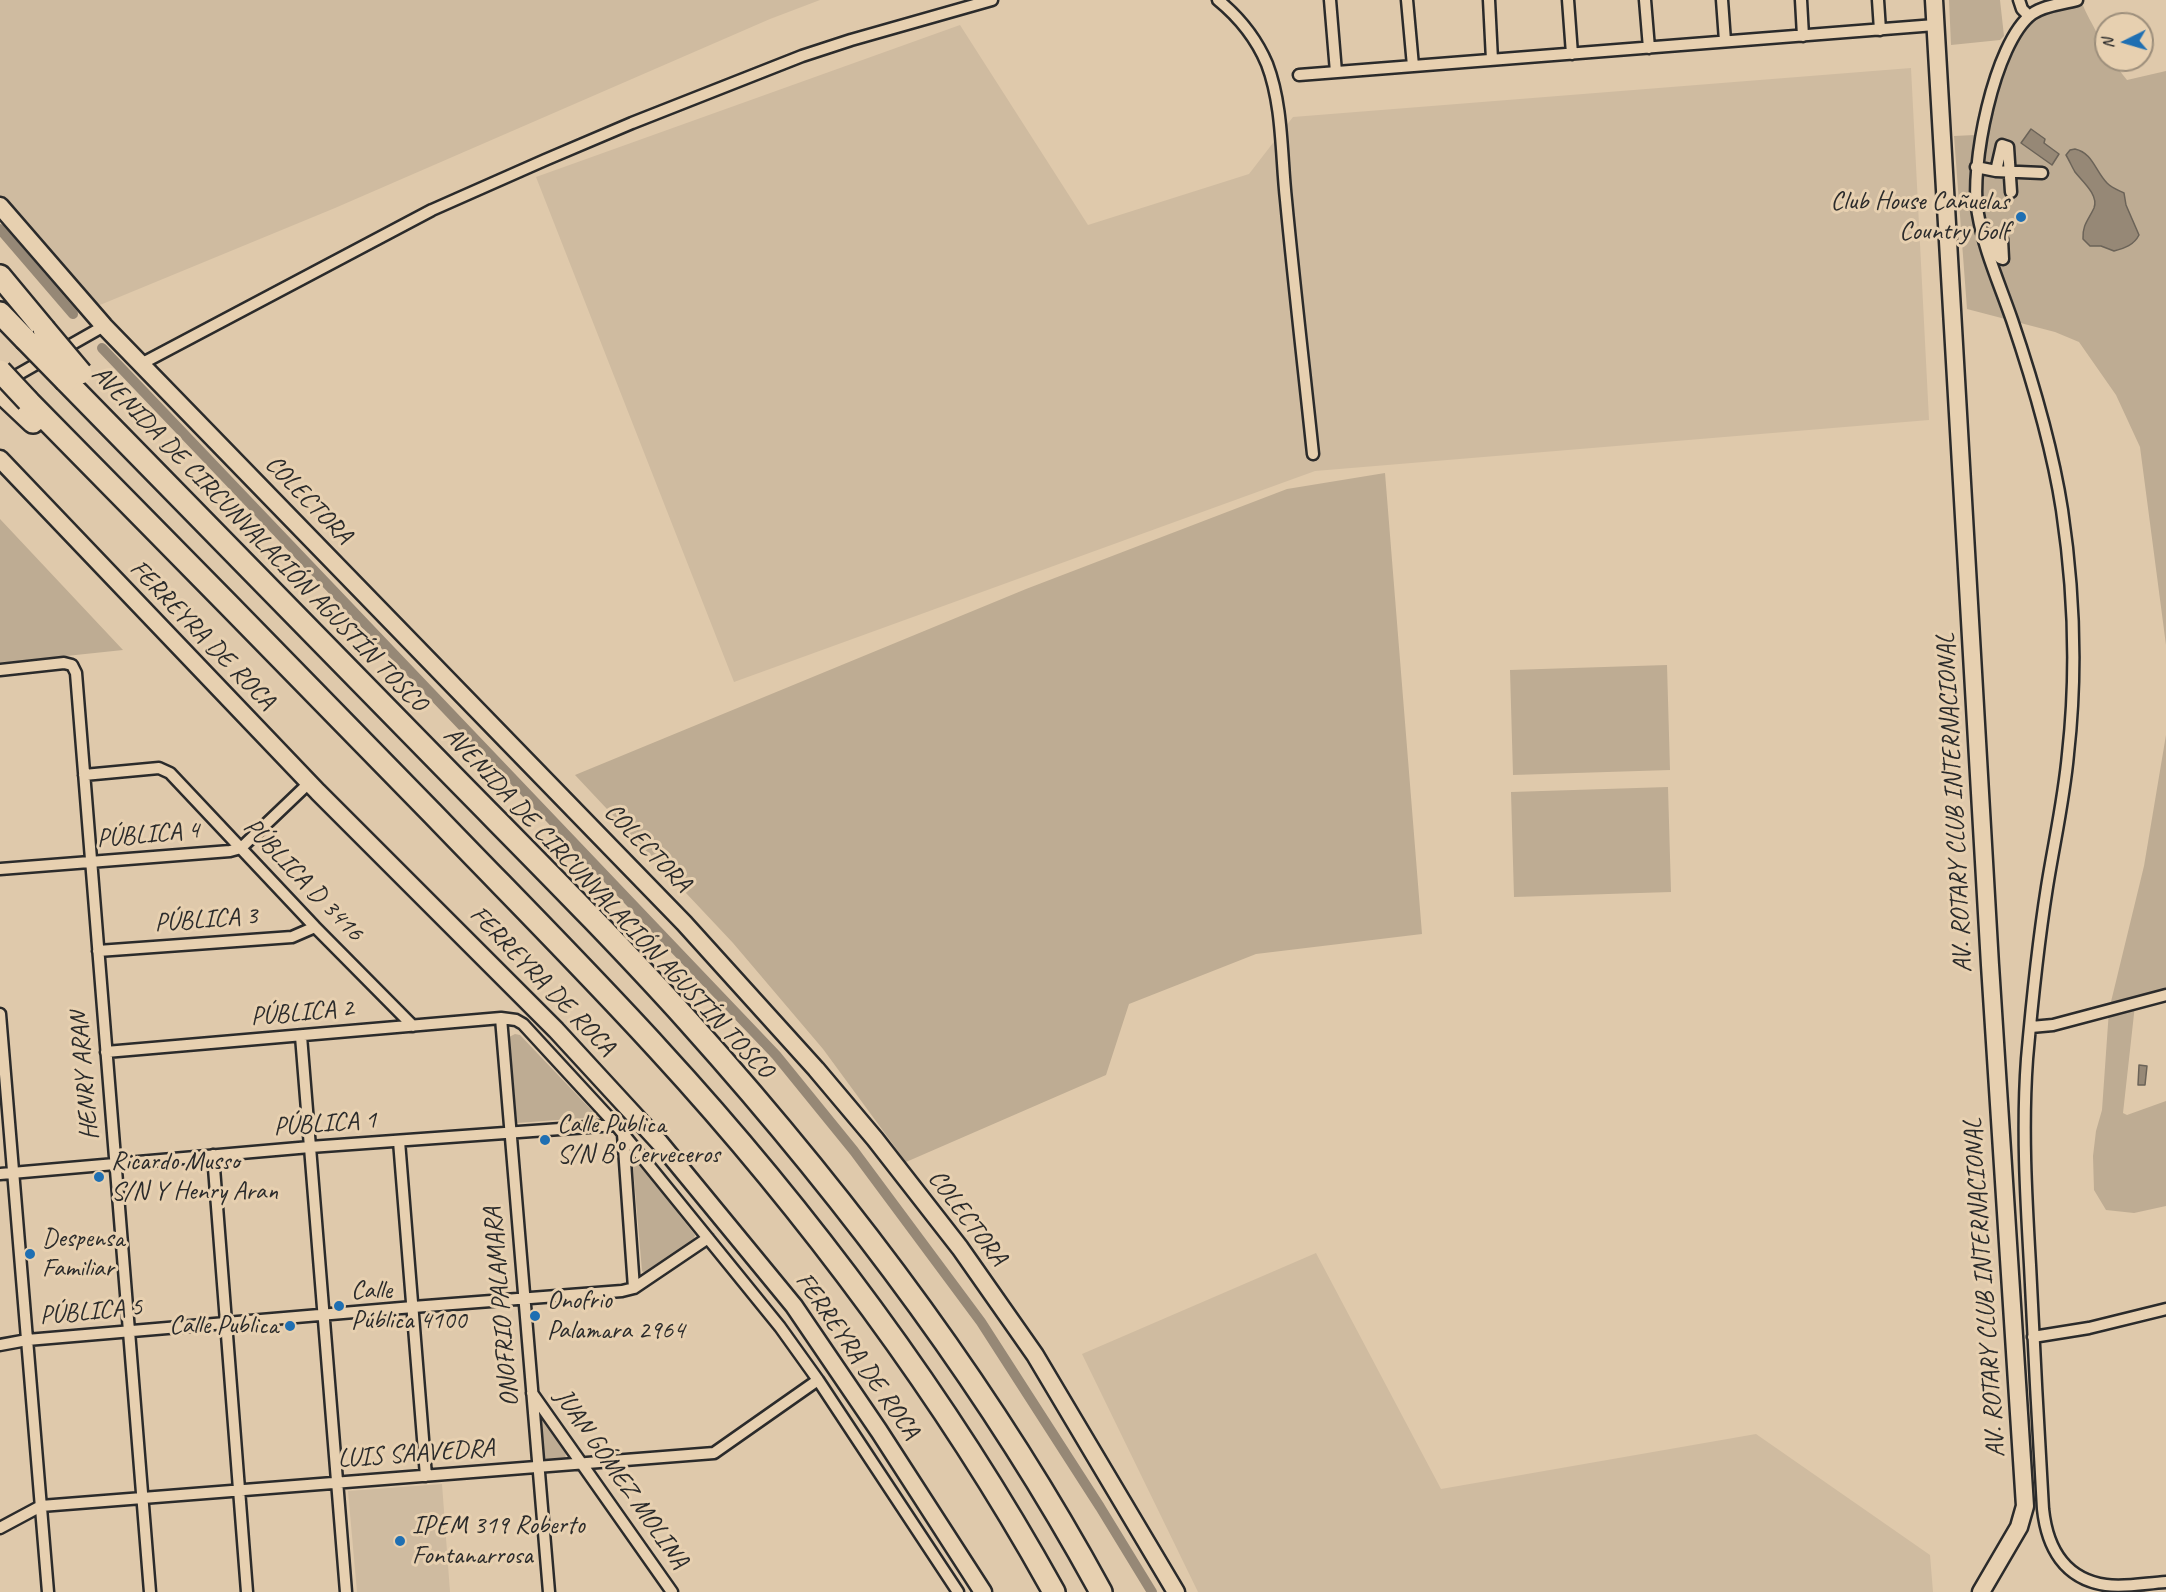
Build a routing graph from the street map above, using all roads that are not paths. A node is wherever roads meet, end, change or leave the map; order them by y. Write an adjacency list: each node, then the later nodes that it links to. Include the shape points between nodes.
1 (992, 0): 35 (street, via 802,56 545,160 432,210)
2 (1218, 0): 41 (street, via 1248,30 1273,81)
3 (1330, 0): 24 (street)
4 (1407, 0): 23 (street)
5 (1489, 0): 22 (street)
6 (1568, 0): 21 (street)
7 (1645, 0): 20 (street)
8 (1722, 0): 19 (street)
9 (1801, 0): 18 (street)
10 (1878, 0): 17 (street)
11 (1934, 0): 16 (street, AV. ROTARY CLUB INTERNACIONAL)
12 (2019, 0): 15 (street)
13 (2077, 0): 14 (street)
14 (2039, 5): 15 (street)
15 (2030, 16): 26 (street, via 2014,36 1999,69)
16 (1935, 25): 17 (street); 100 (street, AV. ROTARY CLUB INTERNACIONAL, via 2025,1506 2019,1527)
17 (1880, 30): 18 (street)
18 (1803, 36): 19 (street)
19 (1725, 41): 20 (street)
20 (1649, 48): 21 (street)
21 (1572, 54): 22 (street)
22 (1492, 60): 23 (street)
23 (1413, 66): 24 (street)
24 (1336, 72): 25 (street)
25 (1299, 75)
26 (1976, 167): 27 (street); 55 (street, via 1978,215 1989,240 2049,443 2069,574 2073,677 2069,746 2042,922)
27 (1996, 171): 28 (street); 28 (street, via 2002,145 2008,147)
28 (2009, 171): 29 (street); 30 (street)
29 (2042, 173)
30 (2011, 192)
31 (0, 206): 34 (street, COLECTORA)
32 (0, 276): 37 (highway, bridge, via 44,329)
33 (0, 313): 37 (highway, AVENIDA DE CIRCUNVALACIÓN AGUSTÍN TOSCO, bridge, via 25,339)
34 (104, 326): 35 (street, COLECTORA); 38 (street)
35 (141, 364): 99 (street, COLECTORA, via 684,923 875,1139 960,1248 1035,1355)
36 (0, 371): 40 (highway, bridge)
37 (74, 377): 98 (highway, AVENIDA DE CIRCUNVALACIÓN AGUSTÍN TOSCO, via 105,402 159,476 686,1018 782,1130 876,1248 954,1357)
38 (0, 385)
39 (0, 391): 40 (highway)
40 (23, 404): 97 (highway, via 237,614 698,1093 898,1347 981,1471)
41 (1313, 454)
42 (0, 459): 45 (street, FERREYRA DE ROCA)
43 (0, 670): 44 (street, HENRY ARAN, via 72,665 76,673)
44 (84, 775): 46 (street, PÚBLICA D 3416, via 159,768 170,773); 47 (street, HENRY ARAN)
45 (309, 783): 46 (street); 96 (street, FERREYRA DE ROCA, via 556,1030 660,1143 794,1306)
46 (242, 848): 47 (street, PÚBLICA 4); 49 (street, PÚBLICA D 3416)
47 (91, 862): 48 (street, PÚBLICA 4); 50 (street, HENRY ARAN)
48 (0, 869)
49 (315, 927): 50 (street, PÚBLICA 3, via 292,937); 54 (street, PÚBLICA D 3416)
50 (98, 951): 57 (street, HENRY ARAN)
51 (2166, 995): 55 (street, via 2053,1025)
52 (0, 1014): 58 (street)
53 (501, 1018): 54 (street, PÚBLICA 2); 59 (street, via 516,1020 530,1031); 60 (street, ONOFRIO PALAMARA)
54 (413, 1026): 56 (street, PÚBLICA 2)
55 (2031, 1027): 75 (street, via 2025,1158)
56 (301, 1036): 57 (street, PÚBLICA 2); 62 (street)
57 (106, 1052): 64 (street, HENRY ARAN)
58 (2, 1074): 65 (street)
59 (620, 1129): 60 (street, PÚBLICA 1); 67 (street); 68 (street)
60 (509, 1133): 61 (street, PÚBLICA 1); 69 (street, ONOFRIO PALAMARA)
61 (399, 1141): 62 (street, PÚBLICA 1); 70 (street)
62 (310, 1147): 63 (street, PÚBLICA 1); 72 (street)
63 (213, 1155): 64 (street, PÚBLICA 1); 73 (street)
64 (115, 1163): 65 (street, PÚBLICA 1); 74 (street, HENRY ARAN)
65 (14, 1173): 66 (street, PÚBLICA 1); 76 (street)
66 (0, 1174)
67 (708, 1238): 68 (street, PÚBLICA 5); 78 (street)
68 (634, 1288): 69 (street, PÚBLICA 5)
69 (523, 1299): 70 (street, PÚBLICA 5); 79 (street, ONOFRIO PALAMARA)
70 (413, 1307): 72 (street, PÚBLICA 5); 82 (street)
71 (2166, 1309): 75 (street)
72 (323, 1315): 73 (street, PÚBLICA 5); 83 (street)
73 (226, 1323): 74 (street, PÚBLICA 5); 84 (street)
74 (129, 1331): 76 (street, PÚBLICA 5); 85 (street, HENRY ARAN)
75 (2033, 1337): 88 (street, via 2043,1509 2054,1550 2066,1566 2092,1582)
76 (27, 1340): 77 (street, PÚBLICA 5); 86 (street)
77 (0, 1345)
78 (818, 1380): 80 (street, LUIS SAAVEDRA, via 714,1453); 95 (street, FERREYRA DE ROCA)
79 (532, 1392): 80 (street, JUAN GÓMEZ MOLINA); 81 (street, ONOFRIO PALAMARA)
80 (582, 1464): 81 (street, LUIS SAAVEDRA); 94 (street, JUAN GÓMEZ MOLINA)
81 (538, 1467): 82 (street, LUIS SAAVEDRA); 93 (street, ONOFRIO PALAMARA)
82 (426, 1476): 83 (street, LUIS SAAVEDRA)
83 (337, 1483): 84 (street, LUIS SAAVEDRA); 92 (street)
84 (239, 1491): 85 (street, LUIS SAAVEDRA); 91 (street)
85 (142, 1498): 86 (street, LUIS SAAVEDRA); 90 (street, HENRY ARAN)
86 (41, 1506): 87 (street, LUIS SAAVEDRA); 89 (street)
87 (0, 1528)
88 (2166, 1582)
89 (48, 1592)
90 (150, 1592)
91 (247, 1592)
92 (346, 1592)
93 (549, 1592)
94 (672, 1592)
95 (958, 1592)
96 (983, 1592)
97 (1054, 1592)
98 (1101, 1592)
99 (1176, 1592)
100 (1981, 1592)

